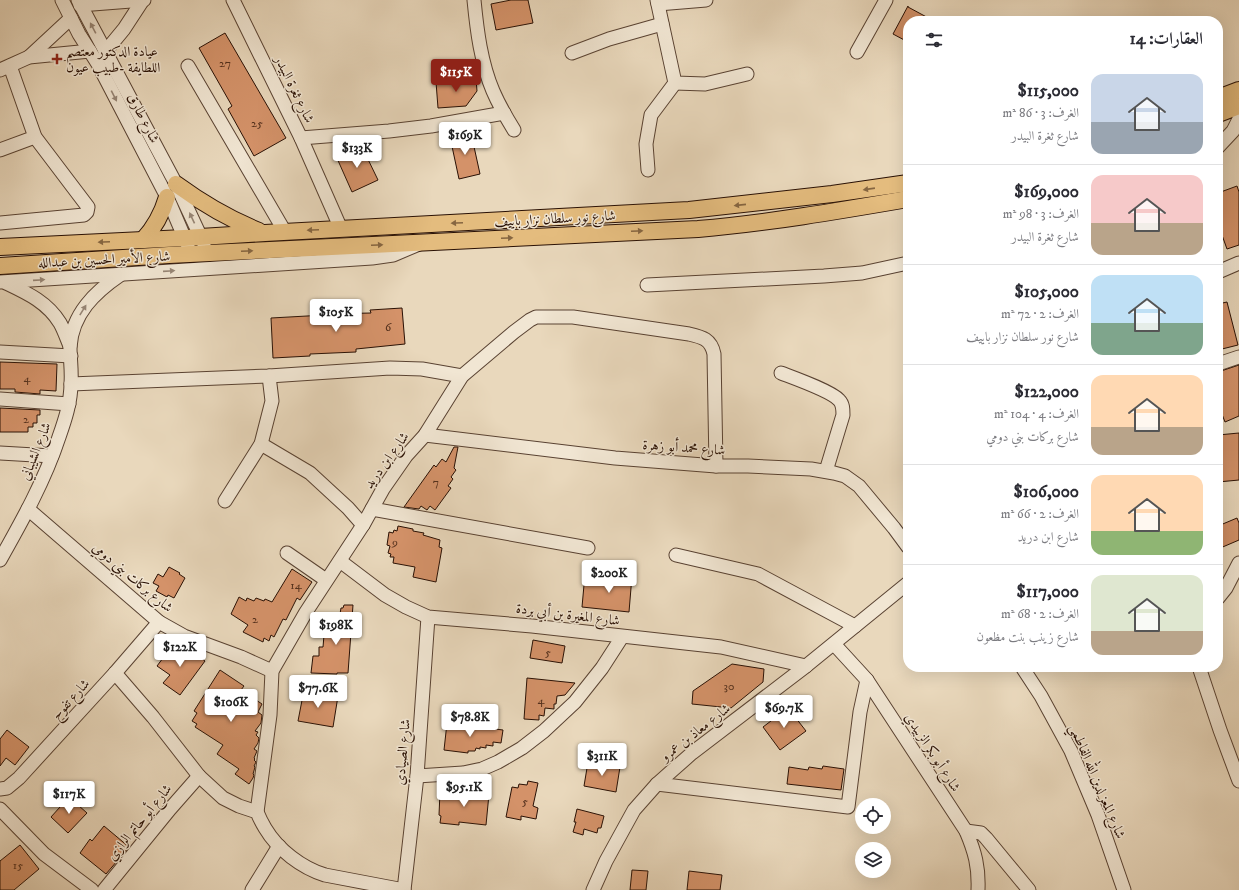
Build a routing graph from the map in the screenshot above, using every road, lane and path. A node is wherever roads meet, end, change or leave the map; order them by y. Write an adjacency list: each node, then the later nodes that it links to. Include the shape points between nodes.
1 (62, 0): 9 (street, شارع طارق)
2 (143, 0): 8 (street); 12 (street)
3 (233, 0): 28 (street, شارع ثغرة البيدر)
4 (474, 0): 24 (street, via 484,62 492,90)
5 (706, 0): 7 (street)
6 (886, 0): 13 (street)
7 (658, 2): 10 (street)
8 (79, 3): 12 (street, شارع طارق, one-way to 8)
9 (71, 18): 11 (street, شارع طارق); 15 (street)
10 (662, 24): 14 (street); 19 (street)
11 (90, 51): 15 (street); 34 (street, شارع طارق, one-way to 34)
12 (105, 52): 32 (street, شارع طارق)
13 (857, 52)
14 (572, 53)
15 (29, 57): 17 (street)
16 (188, 66): 38 (street)
17 (5, 68): 27 (street)
18 (747, 74): 19 (street, via 705,84)
19 (675, 83): 31 (street, via 651,115 646,144)
20 (1239, 90): 21 (main road)
21 (1223, 96)
22 (1239, 106): 23 (main road)
23 (1223, 112)
24 (504, 113): 26 (street); 28 (street, شارع ثغرة البيدر, via 431,126)
25 (1239, 119): 29 (street, via 1233,131)
26 (514, 130)
27 (35, 137): 30 (street); 36 (street, via 88,207 87,212 84,215)
28 (301, 138): 37 (street)
29 (1223, 142)
30 (0, 150)
31 (648, 170)
32 (176, 184): 39 (main road, via 218,212); 40 (street, شارع طارق, one-way to 32)
33 (903, 185): 37 (main road, شارع نور سلطان نزار باييف, one-way to 37, via 689,210)
34 (167, 198): 41 (street, شارع طارق); 42 (main road, via 160,216)
35 (903, 200): 43 (main road, شارع نور سلطان نزار باييف, one-way to 35, via 729,226)
36 (0, 223)
37 (341, 229): 38 (main road, شارع نور سلطان نزار باييف, one-way to 38)
38 (285, 232): 39 (main road, شارع نور سلطان نزار باييف)
39 (265, 233): 40 (main road, شارع نور سلطان نزار باييف)
40 (201, 237): 41 (main road, شارع الأمير الحسين بن عبدالله); 45 (street, شارع طارق)
41 (184, 238): 42 (main road, شارع الأمير الحسين بن عبدالله); 46 (street, شارع طارق)
42 (143, 240): 44 (main road, شارع الأمير الحسين بن عبدالله, one-way to 44)
43 (422, 242): 45 (main road, شارع نور سلطان نزار باييف, one-way to 43); 51 (street, one-way to 43, via 383,258)
44 (0, 247)
45 (208, 253): 46 (main road, شارع الأمير الحسين بن عبدالله)
46 (192, 254): 49 (main road, شارع الأمير الحسين بن عبدالله)
47 (1239, 263): 50 (street)
48 (903, 264): 53 (street, via 862,273)
49 (0, 266)
50 (1223, 270)
51 (121, 274): 52 (street, one-way to 51); 54 (street, شارع الشيباني, one-way to 51, via 74,329 84,307 92,297)
52 (2, 282): 54 (street, شارع الشيباني, via 33,296 49,309 61,325)
53 (647, 285)
54 (71, 351): 55 (street); 61 (street, شارع الشيباني)
55 (0, 352)
56 (1239, 357): 57 (street)
57 (1223, 362)
58 (781, 373): 69 (street, via 829,393 841,401 843,415)
59 (269, 376): 60 (street, via 390,368); 61 (street); 65 (street, via 272,401)
60 (462, 376): 64 (street, شارع ابن دريد); 68 (street, شارع ابن دريد, via 536,317 573,316 707,339 713,347 714,354)
61 (71, 384): 63 (street, شارع الشيباني)
62 (0, 399): 63 (street)
63 (69, 404): 67 (street, شارع الشيباني)
64 (425, 435): 68 (street, شارع محمد أبو زهرة, via 615,458); 72 (street, شارع ابن دريد, via 394,472)
65 (261, 444): 70 (street); 73 (street, via 310,473)
66 (0, 453): 67 (street)
67 (52, 456): 71 (street, شارع الشيباني)
68 (716, 466): 69 (street, شارع محمد أبو زهرة, via 769,466)
69 (826, 471): 74 (street, شارع محمد أبو زهرة, via 845,476 859,486)
70 (225, 501)
71 (28, 508): 78 (street, شارع الشيباني); 85 (street, شارع بركات بني دومي)
72 (372, 509): 73 (street, شارع ابن دريد); 75 (street)
73 (363, 525): 79 (street, شارع ابن دريد)
74 (903, 540)
75 (588, 548)
76 (287, 553): 81 (street)
77 (676, 555): 86 (street, via 758,574)
78 (0, 560)
79 (340, 562): 81 (street, شارع ابن دريد); 84 (street, شارع المغيرة بن أبي بردة, via 384,595)
80 (1239, 563): 83 (street)
81 (326, 580): 90 (street, شارع ابن دريد)
82 (903, 586): 86 (street, شارع معاذ بن عمرو)
83 (1223, 592)
84 (428, 617): 87 (street, شارع المغيرة بن أبي بردة); 96 (street, شارع الصيادي)
85 (159, 622): 90 (street, شارع بركات بني دومي, via 184,636); 93 (street, شارع تفوح)
86 (855, 626): 88 (street, شارع معاذ بن عمرو)
87 (622, 637): 89 (street, شارع المغيرة بن أبي بردة, via 720,647); 96 (street, via 575,702 544,732 522,748 482,769)
88 (834, 644): 89 (street, شارع معاذ بن عمرو); 94 (street, شارع أبو بكر الزبيدي)
89 (806, 666): 98 (street, شارع معاذ بن عمرو, via 692,753)
90 (272, 671): 101 (street, شارع ابن دريد, via 270,715)
91 (1025, 672): 111 (street, شارع المعز لدين الله الفاطمي, via 1070,750 1098,815)
92 (1202, 672): 97 (street)
93 (115, 673): 95 (street); 99 (street, شارع تفوح, via 19,778 7,788)
94 (867, 680): 98 (street, via 860,712 848,807); 102 (street, شارع أبو بكر الزبيدي)
95 (199, 776): 101 (street, via 223,798); 105 (street, شارع أبو حاتم الرازي)
96 (417, 776): 107 (street, شارع الصيادي)
97 (1239, 781)
98 (657, 784): 108 (street, شارع معاذ بن عمرو, via 634,810)
99 (0, 789)
100 (0, 809): 104 (street, via 44,854)
101 (257, 812): 103 (street)
102 (966, 831): 109 (street, شارع أبو بكر الزبيدي, via 976,859); 110 (street, via 978,832 986,838)
103 (279, 846): 106 (street); 107 (street, via 304,866 325,875)
104 (92, 890)
105 (104, 890)
106 (252, 890)
107 (404, 890)
108 (593, 890)
109 (978, 890)
110 (1029, 890)
111 (1124, 890)

